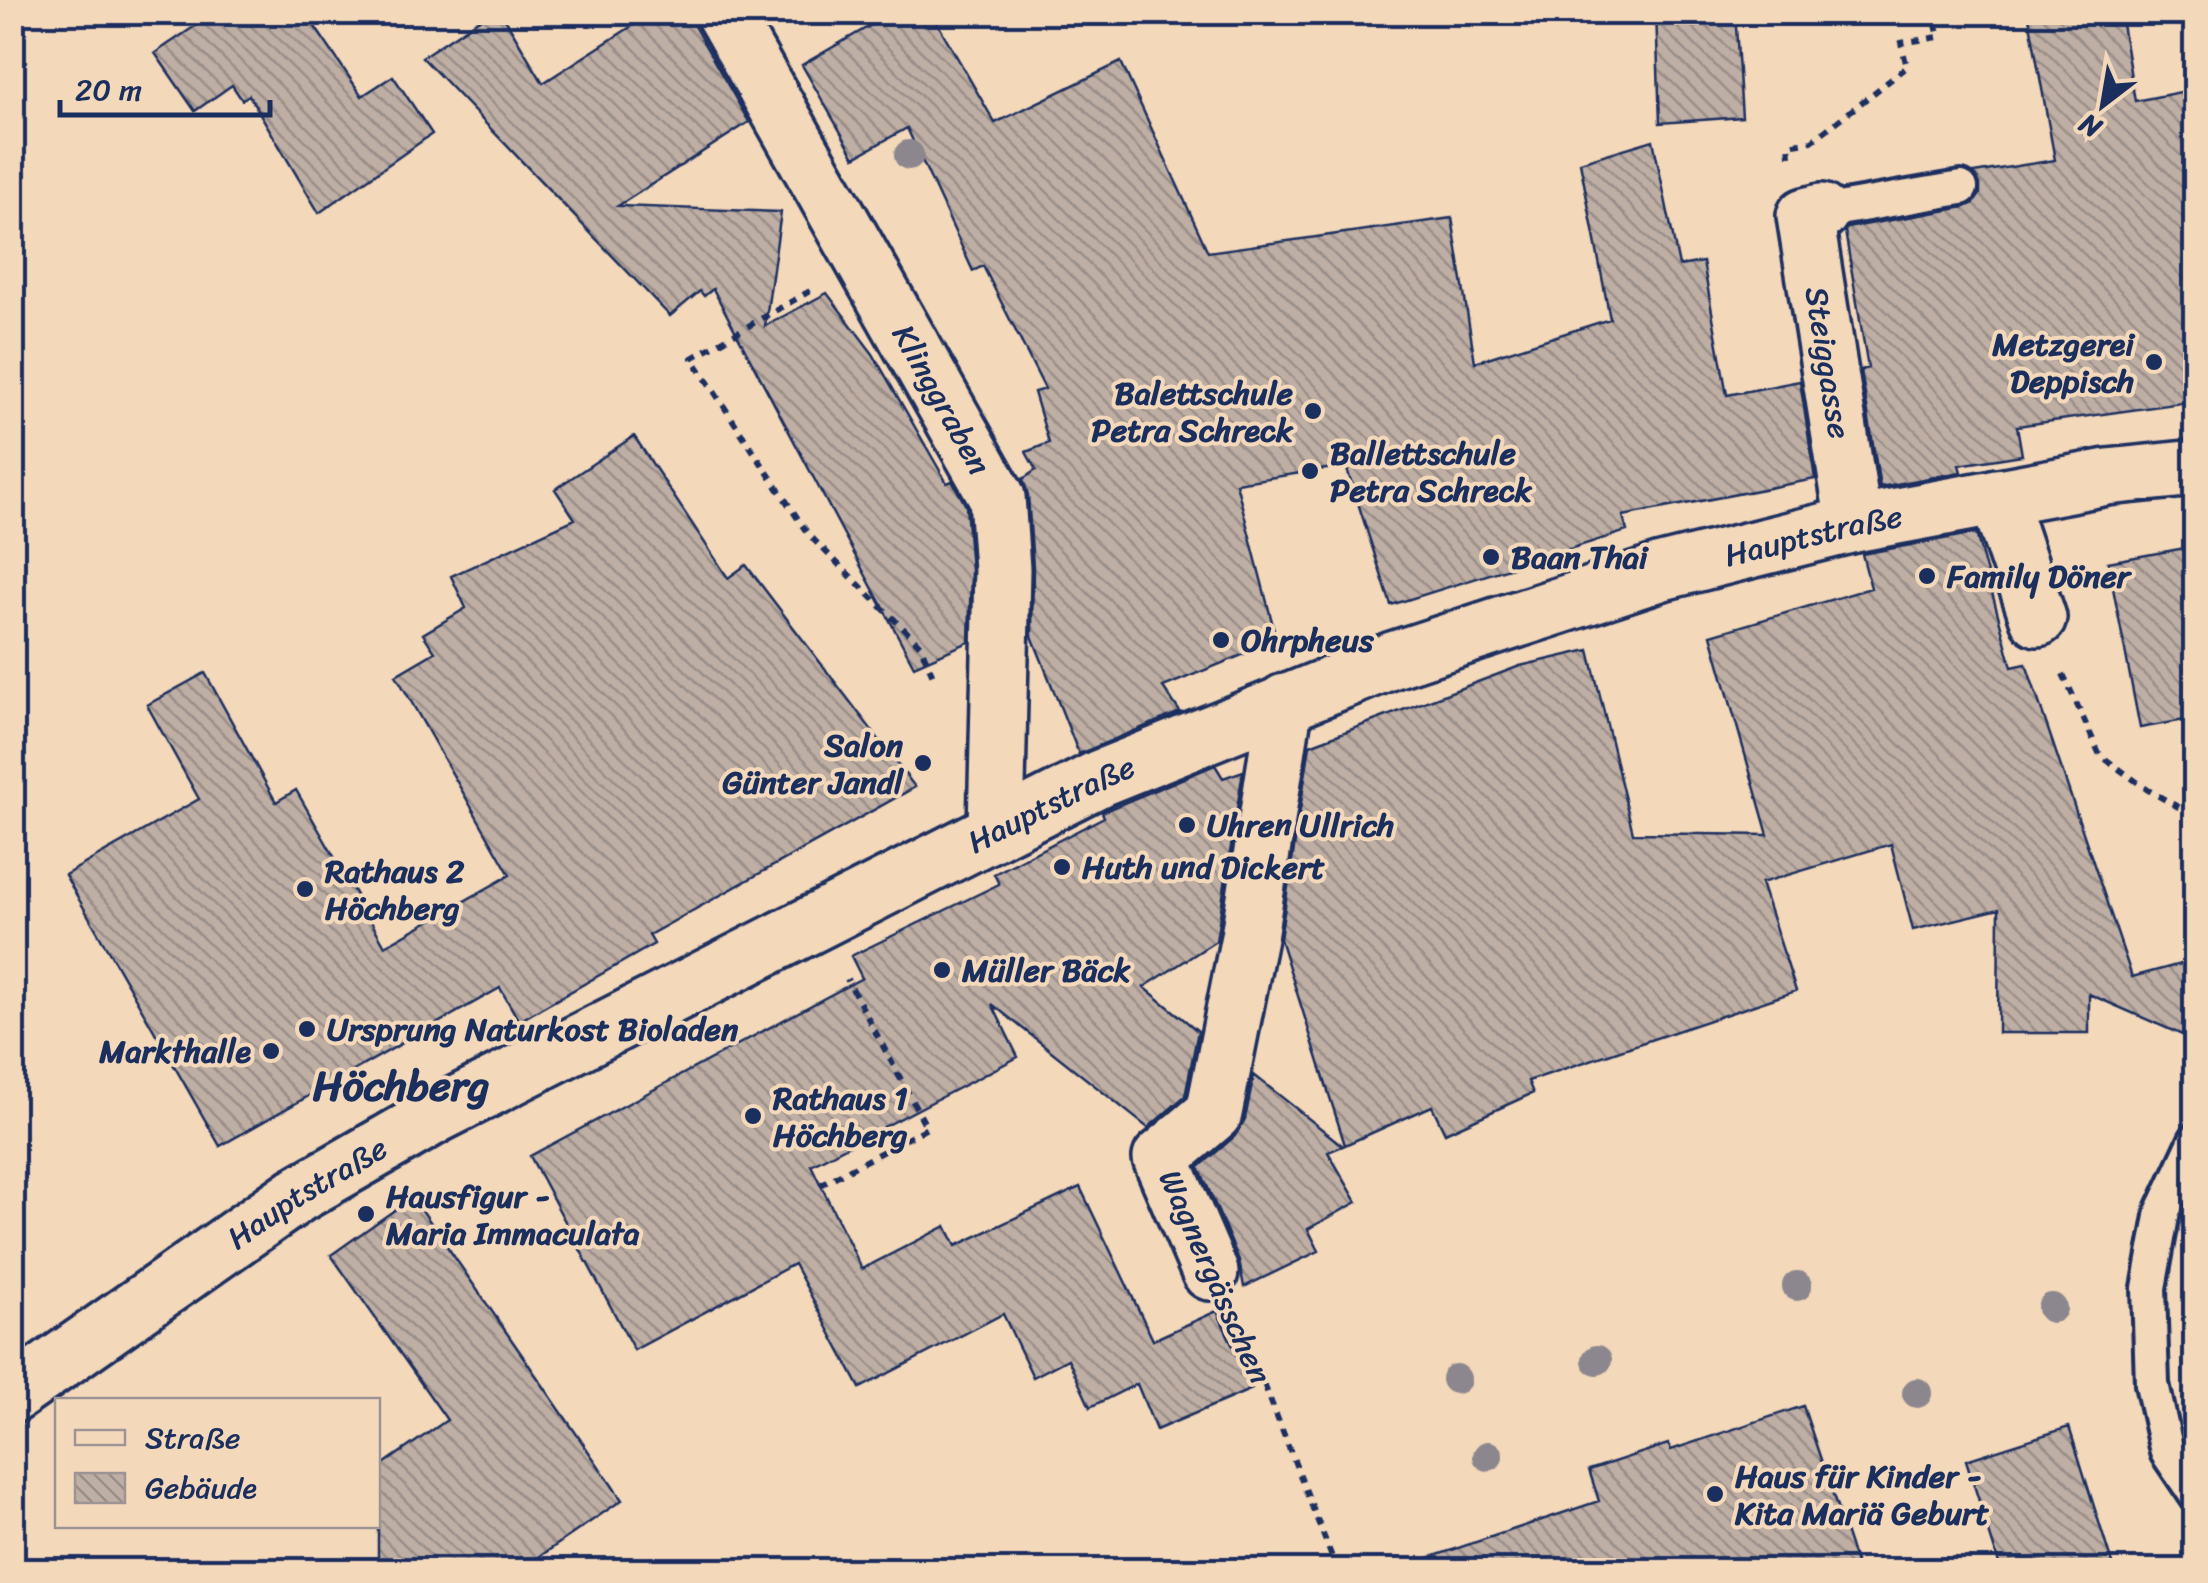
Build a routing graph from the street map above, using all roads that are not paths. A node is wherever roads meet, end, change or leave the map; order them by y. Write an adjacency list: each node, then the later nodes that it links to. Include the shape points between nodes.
1 (723, 12): 9 (street, Klinggraben, via 997,498 1002,569)
2 (1961, 188): 3 (lane)
3 (1821, 212): 6 (street, Steiggasse, via 1805,216)
4 (2196, 468): 5 (street, Hauptstraße)
5 (1997, 497): 6 (street, Hauptstraße); 7 (street)
6 (1854, 524): 8 (street, Hauptstraße, via 1624,584)
7 (2038, 618)
8 (1285, 702): 9 (street, Hauptstraße, via 1100,778); 11 (street, Wagnergässchen, via 1214,1113 1160,1158)
9 (996, 830): 12 (street, Hauptstraße, via 422,1123 298,1195)
10 (2196, 1140): 13 (lane, via 2162,1211 2149,1288 2152,1384 2168,1452)
11 (1210, 1272)
12 (12, 1395)
13 (2196, 1495)

